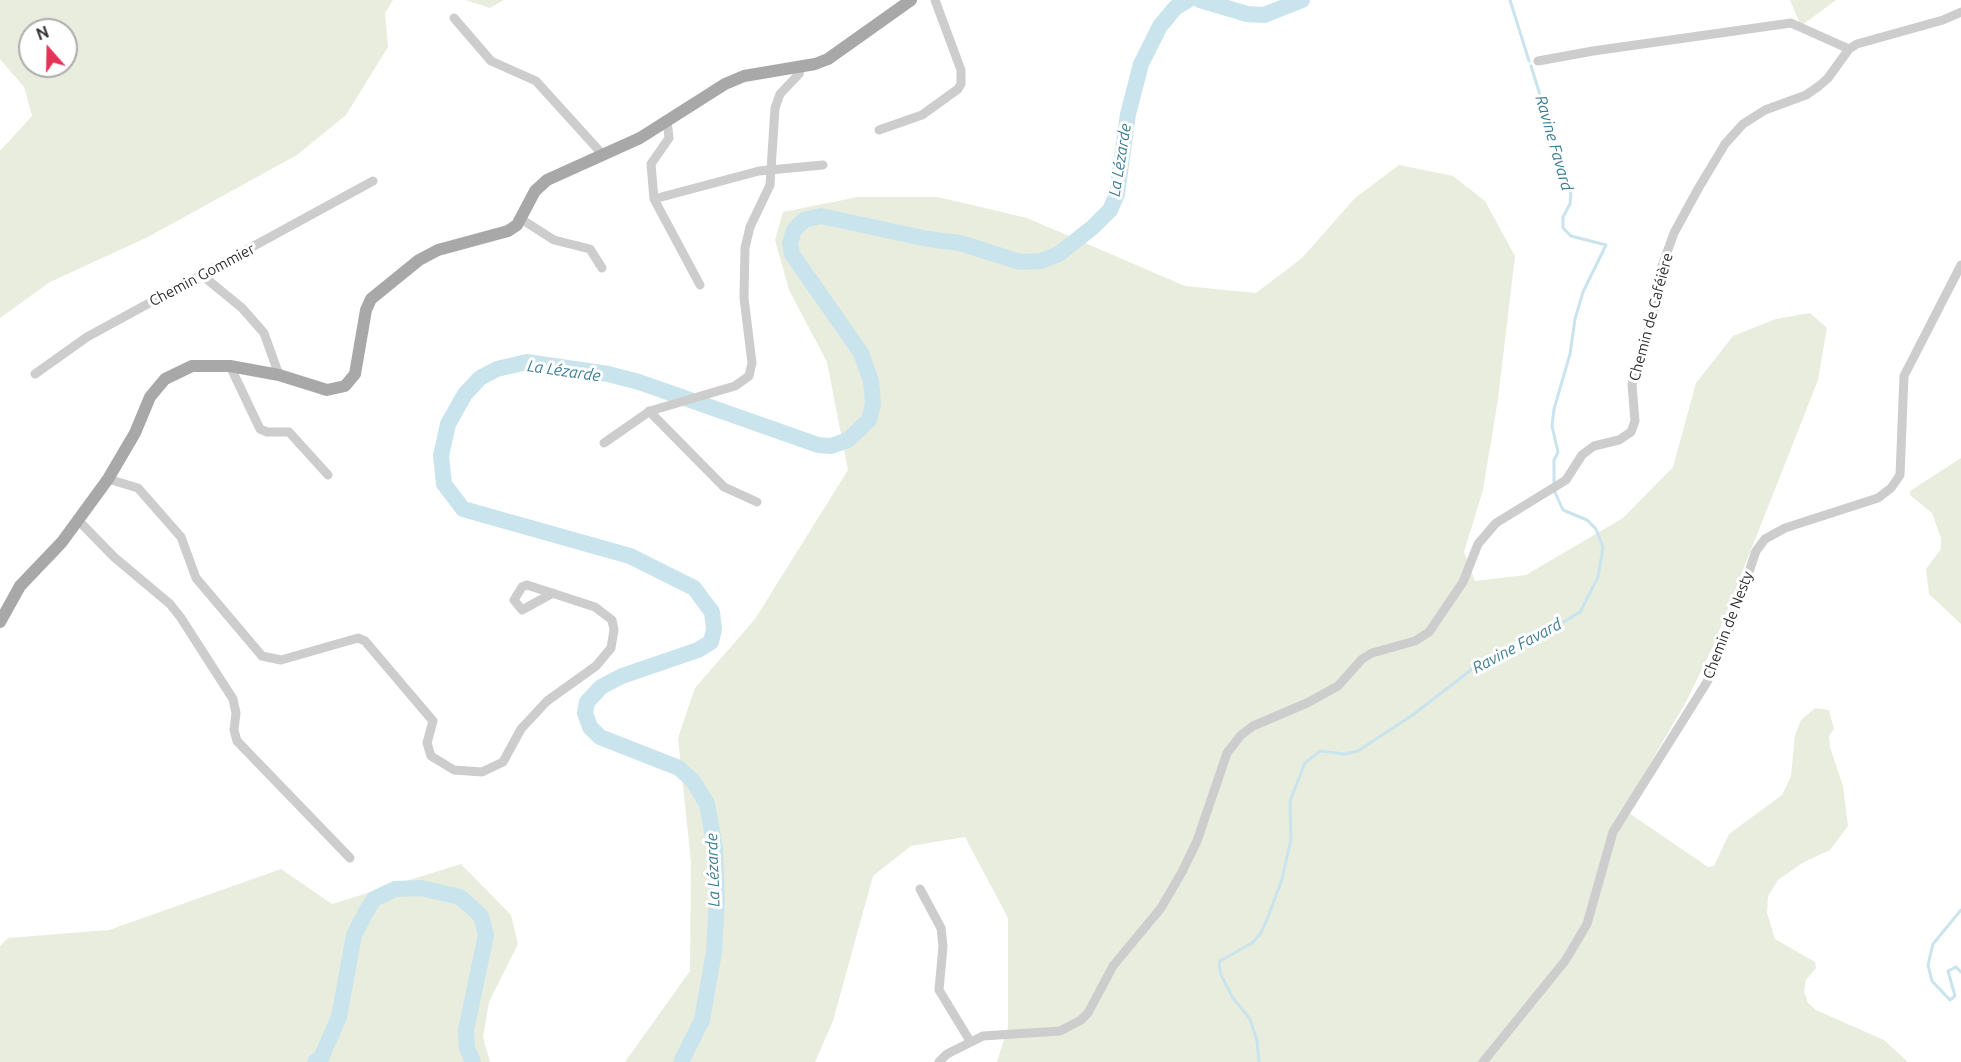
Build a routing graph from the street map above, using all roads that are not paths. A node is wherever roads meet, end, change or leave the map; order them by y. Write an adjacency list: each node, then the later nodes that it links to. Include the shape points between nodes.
1 (911, 0): 7 (main road, via 828,59)
2 (935, 0): 9 (street, via 961,70 961,84 922,115)
3 (1961, 12): 5 (street)
4 (454, 18): 10 (street, via 492,61 536,81)
5 (1849, 49): 6 (street, via 1791,23); 33 (street, Chemin de Caféière, via 1819,86 1743,124 1725,144 1674,233 1632,385 1635,421 1631,432 1588,450 1559,486 1497,523 1478,544 1463,582 1429,632 1415,641 1372,653 1338,686 1241,735 1227,753 1197,841 1182,872 1161,908 1113,966 1081,1020 1060,1031 992,1034)
6 (1538, 61)
7 (801, 67): 8 (main road, via 744,76); 12 (street, via 780,94)
8 (667, 120): 10 (main road); 14 (street, via 669,138 651,164)
9 (879, 130)
10 (604, 156): 15 (main road, via 547,180 535,191)
11 (823, 165): 12 (street)
12 (772, 168): 14 (street); 23 (street, via 768,192 750,227 745,248 744,298 751,370 744,382 735,386)
13 (373, 181): 18 (street, Chemin Gommier)
14 (654, 199): 19 (street)
15 (520, 219): 17 (street, via 554,240 590,249); 22 (main road, via 508,231 427,255 378,290 366,310 355,374 345,386 327,390)
16 (1961, 265): 35 (street, Chemin de Nesty, via 1904,376 1900,475 1878,498 1785,528 1760,545 1707,682 1613,832 1587,924 1565,961)
17 (602, 268)
18 (203, 276): 21 (street, Chemin Gommier, via 87,337); 22 (street, via 242,308 264,333)
19 (700, 285)
20 (230, 366): 22 (main road); 25 (street, via 260,429 289,432); 26 (main road, via 192,366 165,379 150,397 135,433)
21 (34, 374)
22 (279, 375)
23 (649, 411): 24 (street); 27 (street, via 724,487)
24 (604, 443)
25 (328, 475)
26 (108, 479): 28 (main road); 29 (street, via 138,488 182,537 196,578 262,656 281,660 358,638 365,641 433,721 427,743 431,756 454,770 482,772 503,762 521,729 548,701 596,666 611,648 614,630 607,615 595,607)
27 (757, 502)
28 (77, 519): 30 (main road, via 48,558 20,586); 31 (street, via 114,557 170,604 232,699 237,713 237,741)
29 (553, 594)
30 (0, 622)
31 (350, 858)
32 (920, 889): 33 (street, via 941,928 939,990)
33 (970, 1041): 34 (street, Chemin de Caféière)
34 (939, 1062)
35 (1483, 1062)

